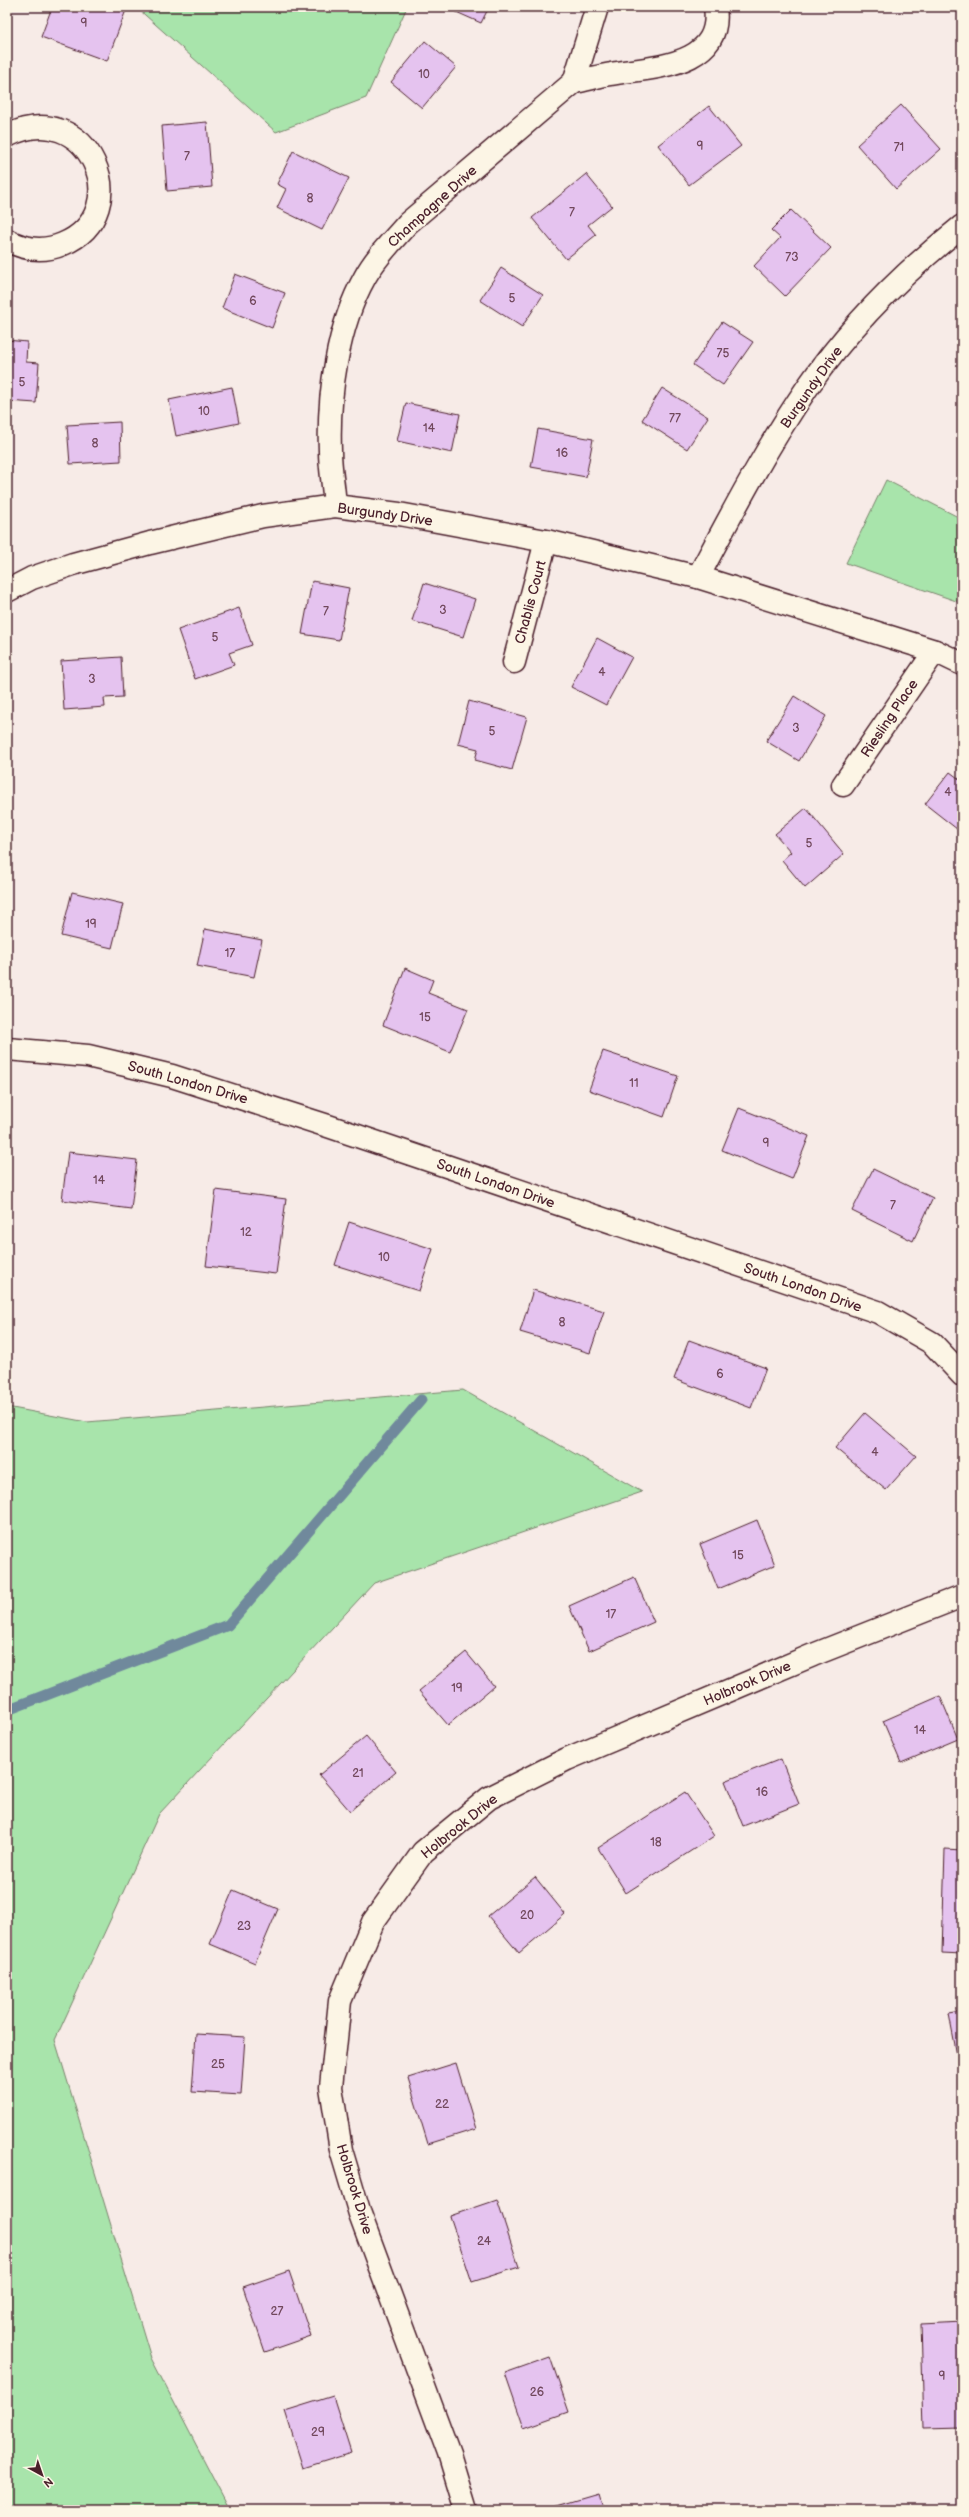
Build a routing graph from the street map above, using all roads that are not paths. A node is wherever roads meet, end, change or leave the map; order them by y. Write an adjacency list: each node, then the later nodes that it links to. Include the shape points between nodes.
1 (598, 7): 3 (street)
2 (715, 7): 3 (street, via 715,24 708,39 696,54 674,65)
3 (574, 82): 7 (street, Champagne Drive, via 408,223 386,247 365,278 348,316 338,356 332,403 330,451)
4 (7, 136): 6 (street, via 27,127 38,126 50,127 71,135 88,150 94,160 101,184 97,207 85,228 76,236 55,247 43,249 19,246)
5 (962, 226): 9 (street, Burgundy Drive, via 889,291 845,340 808,387 770,447)
6 (7, 240)
7 (335, 506): 8 (street, Burgundy Drive, via 399,514); 10 (street, Burgundy Drive, via 263,516 150,543 66,566 32,578)
8 (546, 541): 9 (street, Burgundy Drive); 12 (street, Chablis Court)
9 (698, 577): 11 (street, Burgundy Drive)
10 (7, 591)
11 (935, 651): 13 (street, Burgundy Drive); 14 (street, Riesling Place)
12 (514, 662)
13 (962, 664)
14 (843, 785)
15 (7, 1049): 16 (street, South London Drive, via 88,1056 172,1076 336,1128 871,1310 932,1343)
16 (962, 1375)
17 (962, 1596): 18 (street, Holbrook Drive, via 813,1655 567,1759 489,1798 423,1852 372,1922 340,2001 331,2087 341,2150 360,2214 449,2454)
18 (466, 2510)

